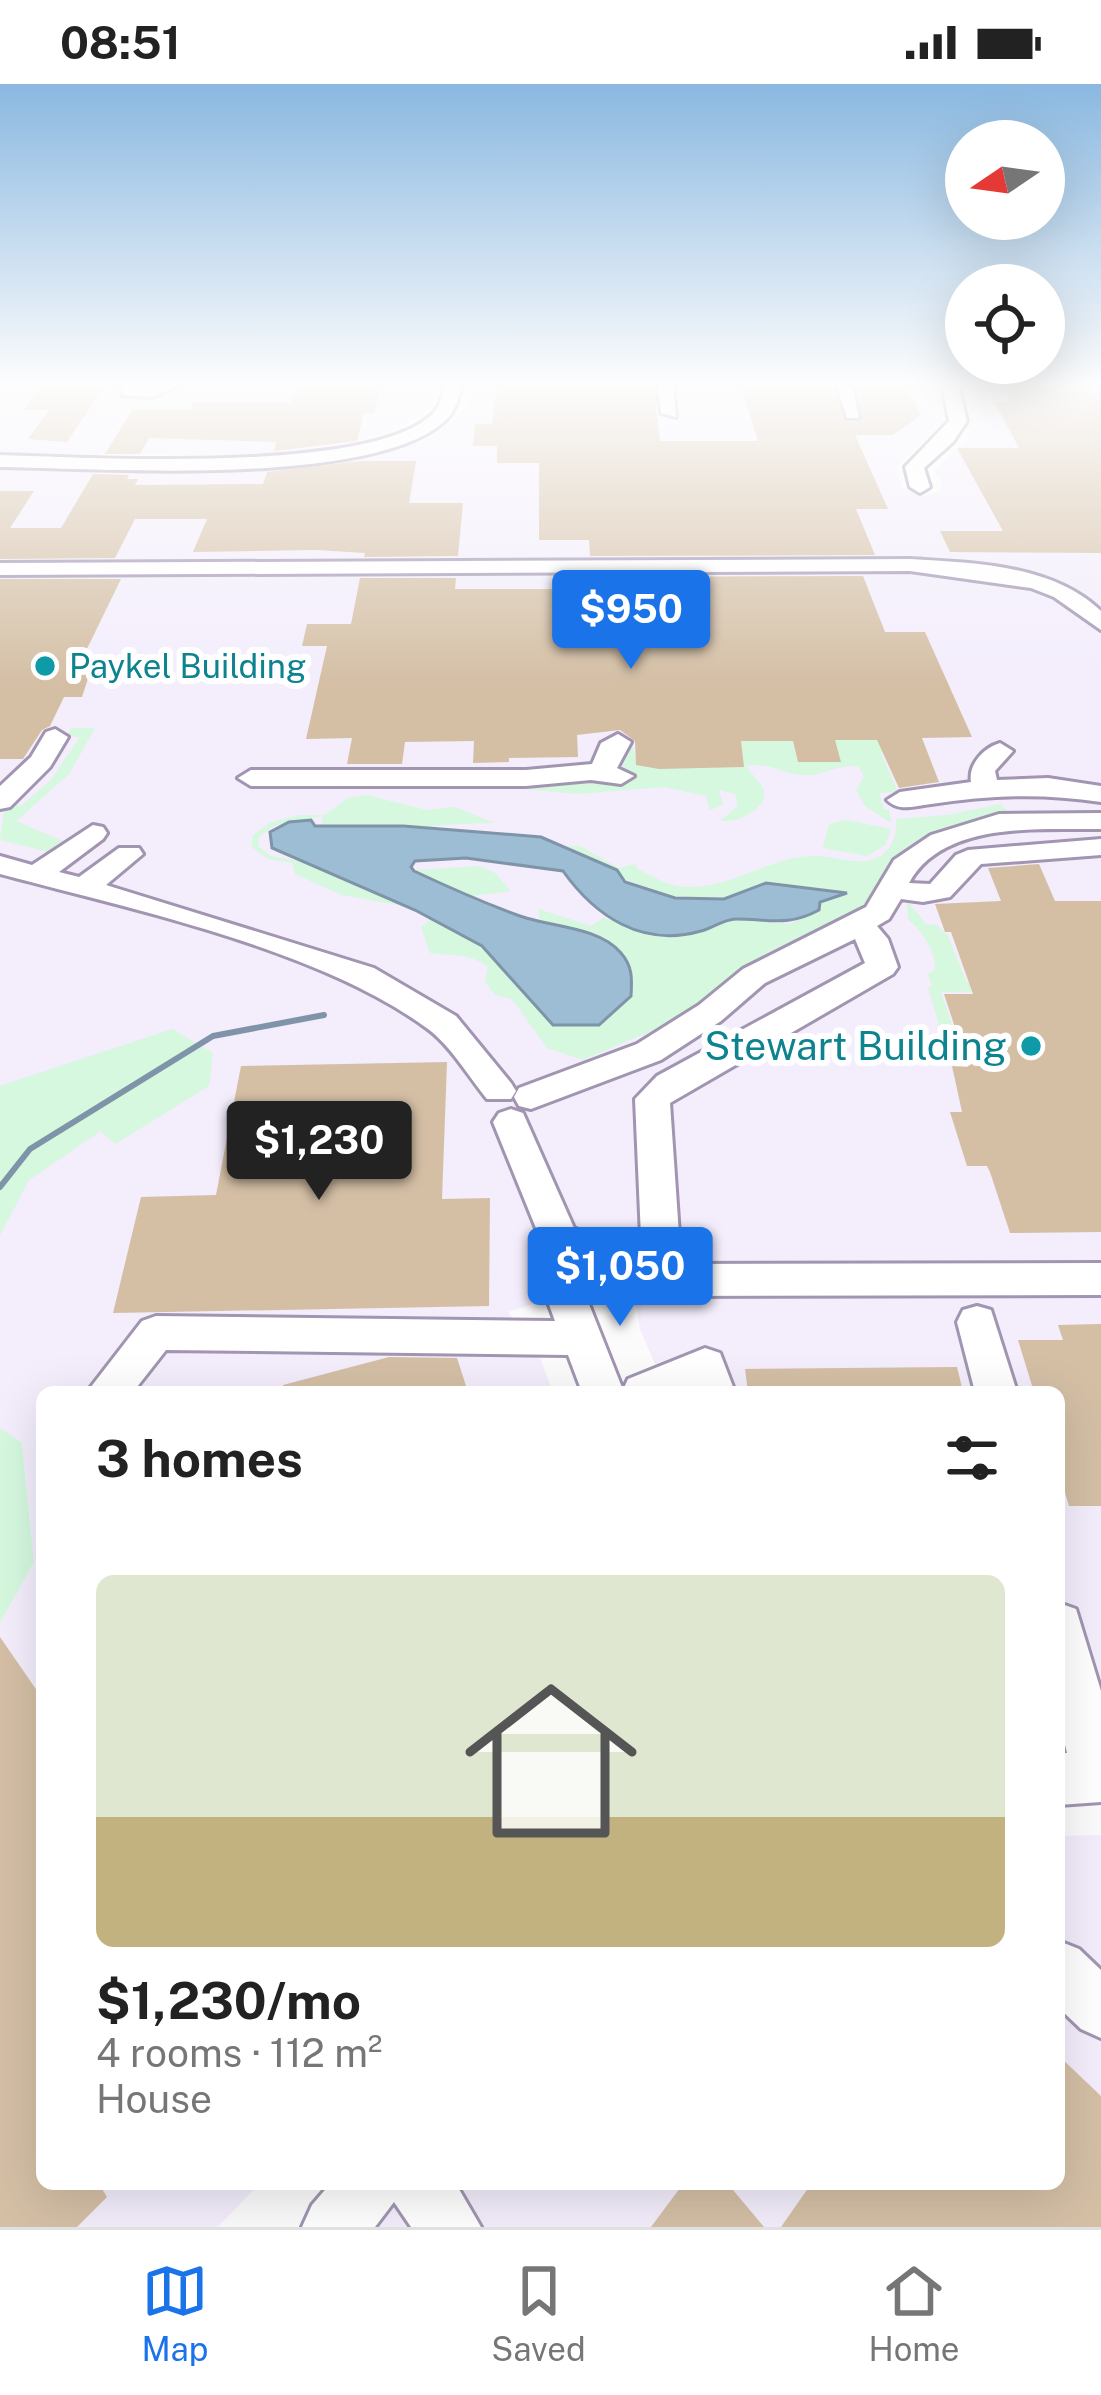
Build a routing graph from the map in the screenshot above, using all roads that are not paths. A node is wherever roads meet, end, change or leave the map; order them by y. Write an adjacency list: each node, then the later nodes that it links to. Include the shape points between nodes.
1 (919, 484): 2 (street)
2 (920, 487)
3 (0, 568): 4 (street, via 910,565 1041,585)
4 (1101, 622)
5 (55, 737): 12 (street)
6 (618, 742): 8 (street, via 610,748 612,775)
7 (1000, 752): 9 (street, via 982,770)
8 (251, 778)
9 (985, 788): 10 (street); 11 (street)
10 (1101, 794)
11 (900, 800)
12 (0, 801)
13 (1101, 820): 20 (street, via 999,822 959,834 917,854)
14 (93, 833): 18 (street)
15 (1101, 848): 20 (street, via 980,855 937,892)
16 (129, 854): 19 (street)
17 (0, 865): 18 (street)
18 (39, 873): 19 (street)
19 (86, 886): 22 (street, via 363,975 444,1024)
20 (890, 888): 21 (street, via 878,913)
21 (858, 925): 22 (street, via 754,976 649,1052); 25 (street, via 873,939 882,967 652,1099)
22 (514, 1104): 23 (street)
23 (560, 1238): 25 (street, via 628,1273); 27 (street, via 565,1294)
24 (1101, 1279): 25 (street)
25 (662, 1280)
26 (977, 1322): 32 (street)
27 (582, 1339): 28 (street, via 156,1333); 29 (street)
28 (113, 1386)
29 (601, 1386)
30 (657, 1386): 31 (street, via 705,1365)
31 (712, 1386)
32 (994, 1386)
33 (1065, 1660): 34 (street)
34 (1086, 1777)
35 (1065, 1975): 36 (street)
36 (1101, 2009)
37 (366, 2190): 39 (street)
38 (422, 2190): 40 (street)
39 (334, 2227)
40 (449, 2227)

